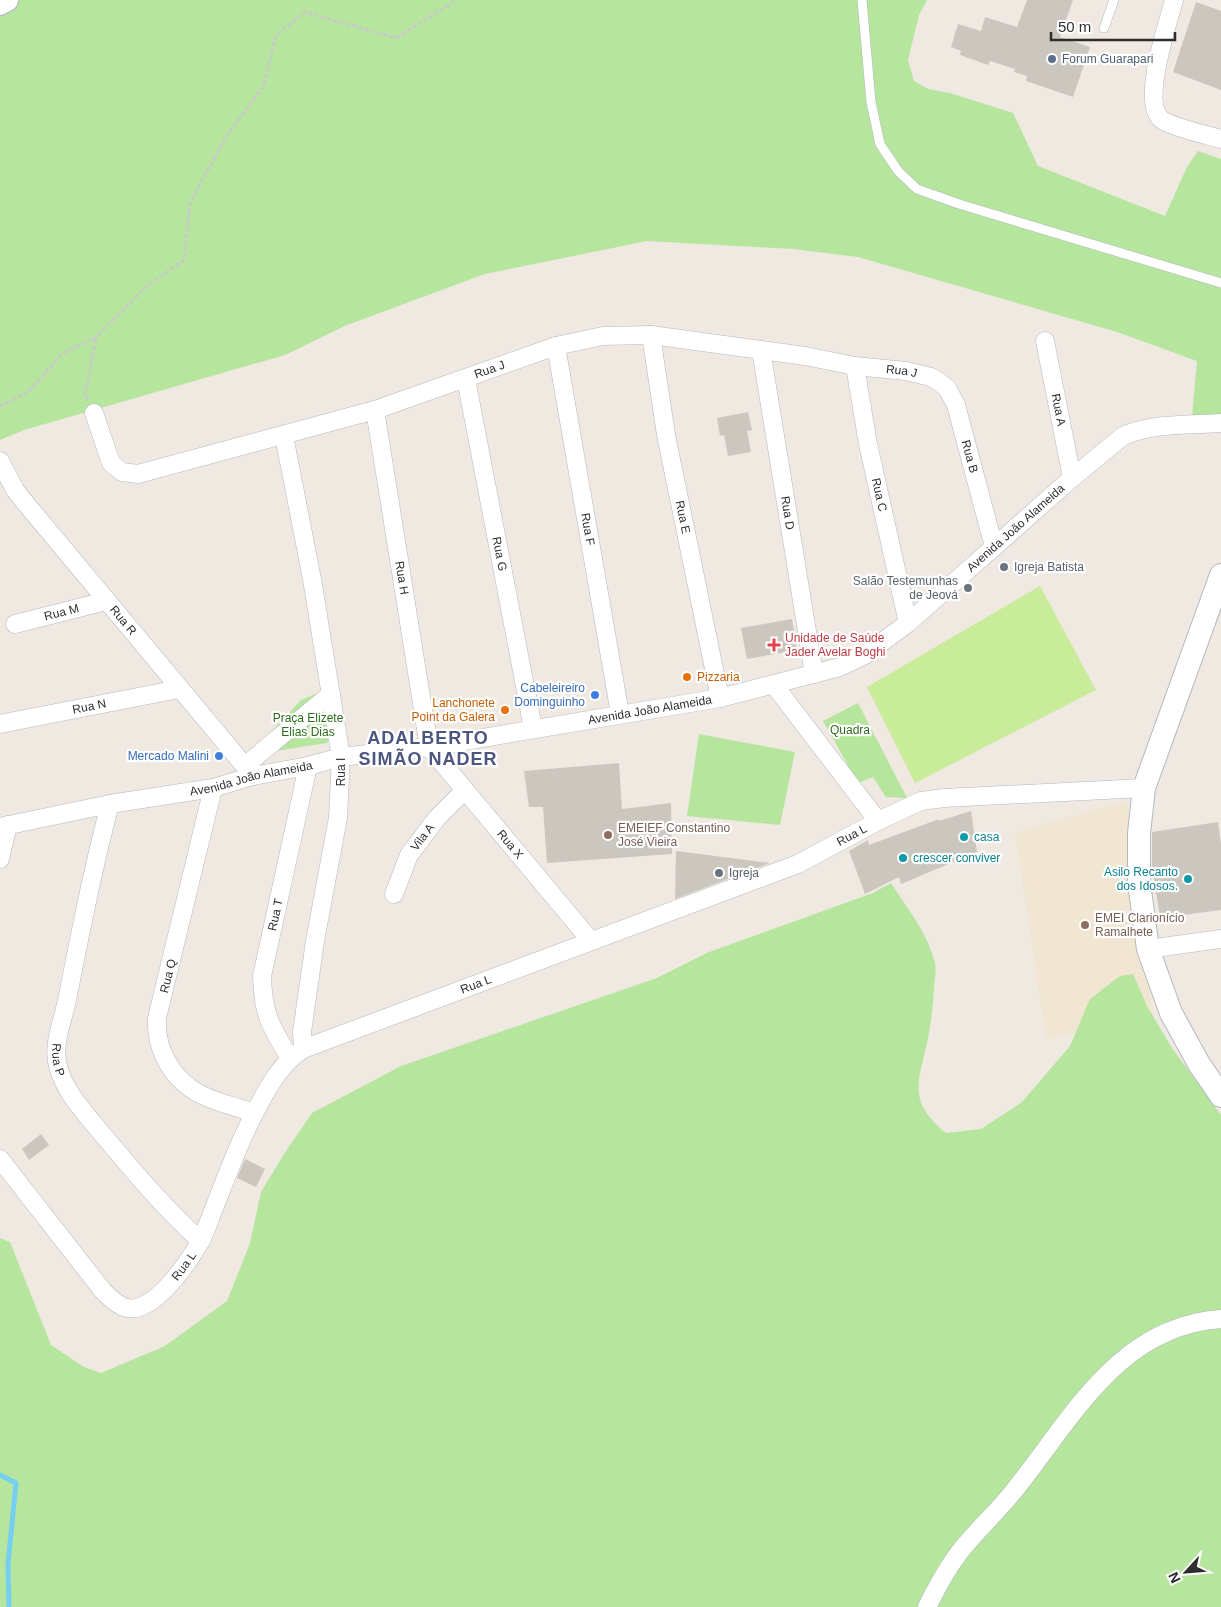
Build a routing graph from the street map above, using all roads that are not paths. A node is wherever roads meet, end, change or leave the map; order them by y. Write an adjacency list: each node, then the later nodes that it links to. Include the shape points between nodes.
1 (7, 0): 5 (street)
2 (862, 0): 8 (lane, via 871,102 880,144 898,171 917,189)
3 (1114, 0): 6 (lane)
4 (1174, 0): 7 (street, via 1156,70 1155,108 1164,121)
5 (0, 4)
6 (1104, 28)
7 (1221, 139)
8 (1221, 283)
9 (651, 335): 11 (street, Rua J, via 603,336); 12 (street, Rua J); 31 (street, Rua E, via 666,435)
10 (1045, 341): 21 (street, Rua A)
11 (556, 346): 15 (street, Rua J); 32 (street, Rua F)
12 (761, 350): 13 (street, Rua J); 27 (street, Rua D)
13 (855, 366): 14 (street, Rua J); 25 (street, Rua C, via 868,444)
14 (930, 377): 22 (street, Rua B, via 947,388 956,405)
15 (466, 379): 16 (street, Rua J); 34 (street, Rua G)
16 (375, 410): 19 (street, Rua J); 35 (street, Rua H)
17 (94, 413): 19 (street, Rua J, via 111,463 129,474)
18 (1221, 423): 21 (street, Avenida João Alameida, via 1132,432)
19 (284, 436): 30 (street, Rua I)
20 (0, 461): 24 (street, Rua R, via 15,490)
21 (1072, 478): 22 (street, Avenida João Alameida)
22 (994, 547): 25 (street, Avenida João Alameida)
23 (1221, 575): 40 (street)
24 (106, 601): 26 (street, Rua M); 29 (street, Rua R)
25 (908, 623): 27 (street, Avenida João Alameida, via 863,656)
26 (15, 624)
27 (814, 674): 28 (street, Avenida João Alameida)
28 (774, 685): 31 (street, Avenida João Alameida); 43 (street)
29 (179, 688): 33 (street, Rua N); 38 (street, Rua R)
30 (331, 694): 36 (street, Rua I); 38 (street)
31 (720, 698): 32 (street, Avenida João Alameida)
32 (620, 714): 34 (street, Avenida João Alameida)
33 (0, 724)
34 (533, 728): 35 (street, Avenida João Alameida)
35 (429, 746): 36 (street, Avenida João Alameida); 41 (street, Rua X)
36 (341, 757): 37 (street, Avenida João Alameida); 50 (street, Rua I, via 338,818)
37 (308, 766): 38 (street, Avenida João Alameida); 50 (street, Rua T, via 262,976 263,1003 268,1020)
38 (249, 770): 39 (street, Avenida João Alameida)
39 (213, 788): 42 (street, Avenida João Alameida); 52 (street, Rua Q, via 157,1018 156,1034 165,1059 182,1080 202,1095)
40 (1144, 788): 43 (street, Rua L, via 944,798 922,801); 49 (street, via 1139,833 1139,883)
41 (465, 790): 46 (street, Vila A, via 437,818 410,855); 48 (street, Rua X)
42 (110, 804): 44 (street, Avenida João Alameida); 54 (street, Rua P, via 57,1039 57,1064 66,1087 86,1114 171,1213)
43 (878, 821): 48 (street, Rua L, via 798,864)
44 (4, 826): 45 (street)
45 (0, 860)
46 (394, 894)
47 (1221, 939): 49 (street)
48 (591, 941): 50 (street, Rua L)
49 (1148, 949): 51 (street, via 1171,1013)
50 (296, 1054): 52 (street, Rua L, via 276,1076)
51 (1221, 1096)
52 (254, 1113): 54 (street, Rua L)
53 (0, 1160): 54 (street, Rua L, via 103,1291 127,1308 142,1306 161,1293)
54 (201, 1241)
55 (1221, 1319): 56 (street, via 1196,1321 1174,1328 1119,1363 1100,1380 1068,1417 1013,1492 961,1550)
56 (927, 1607)

